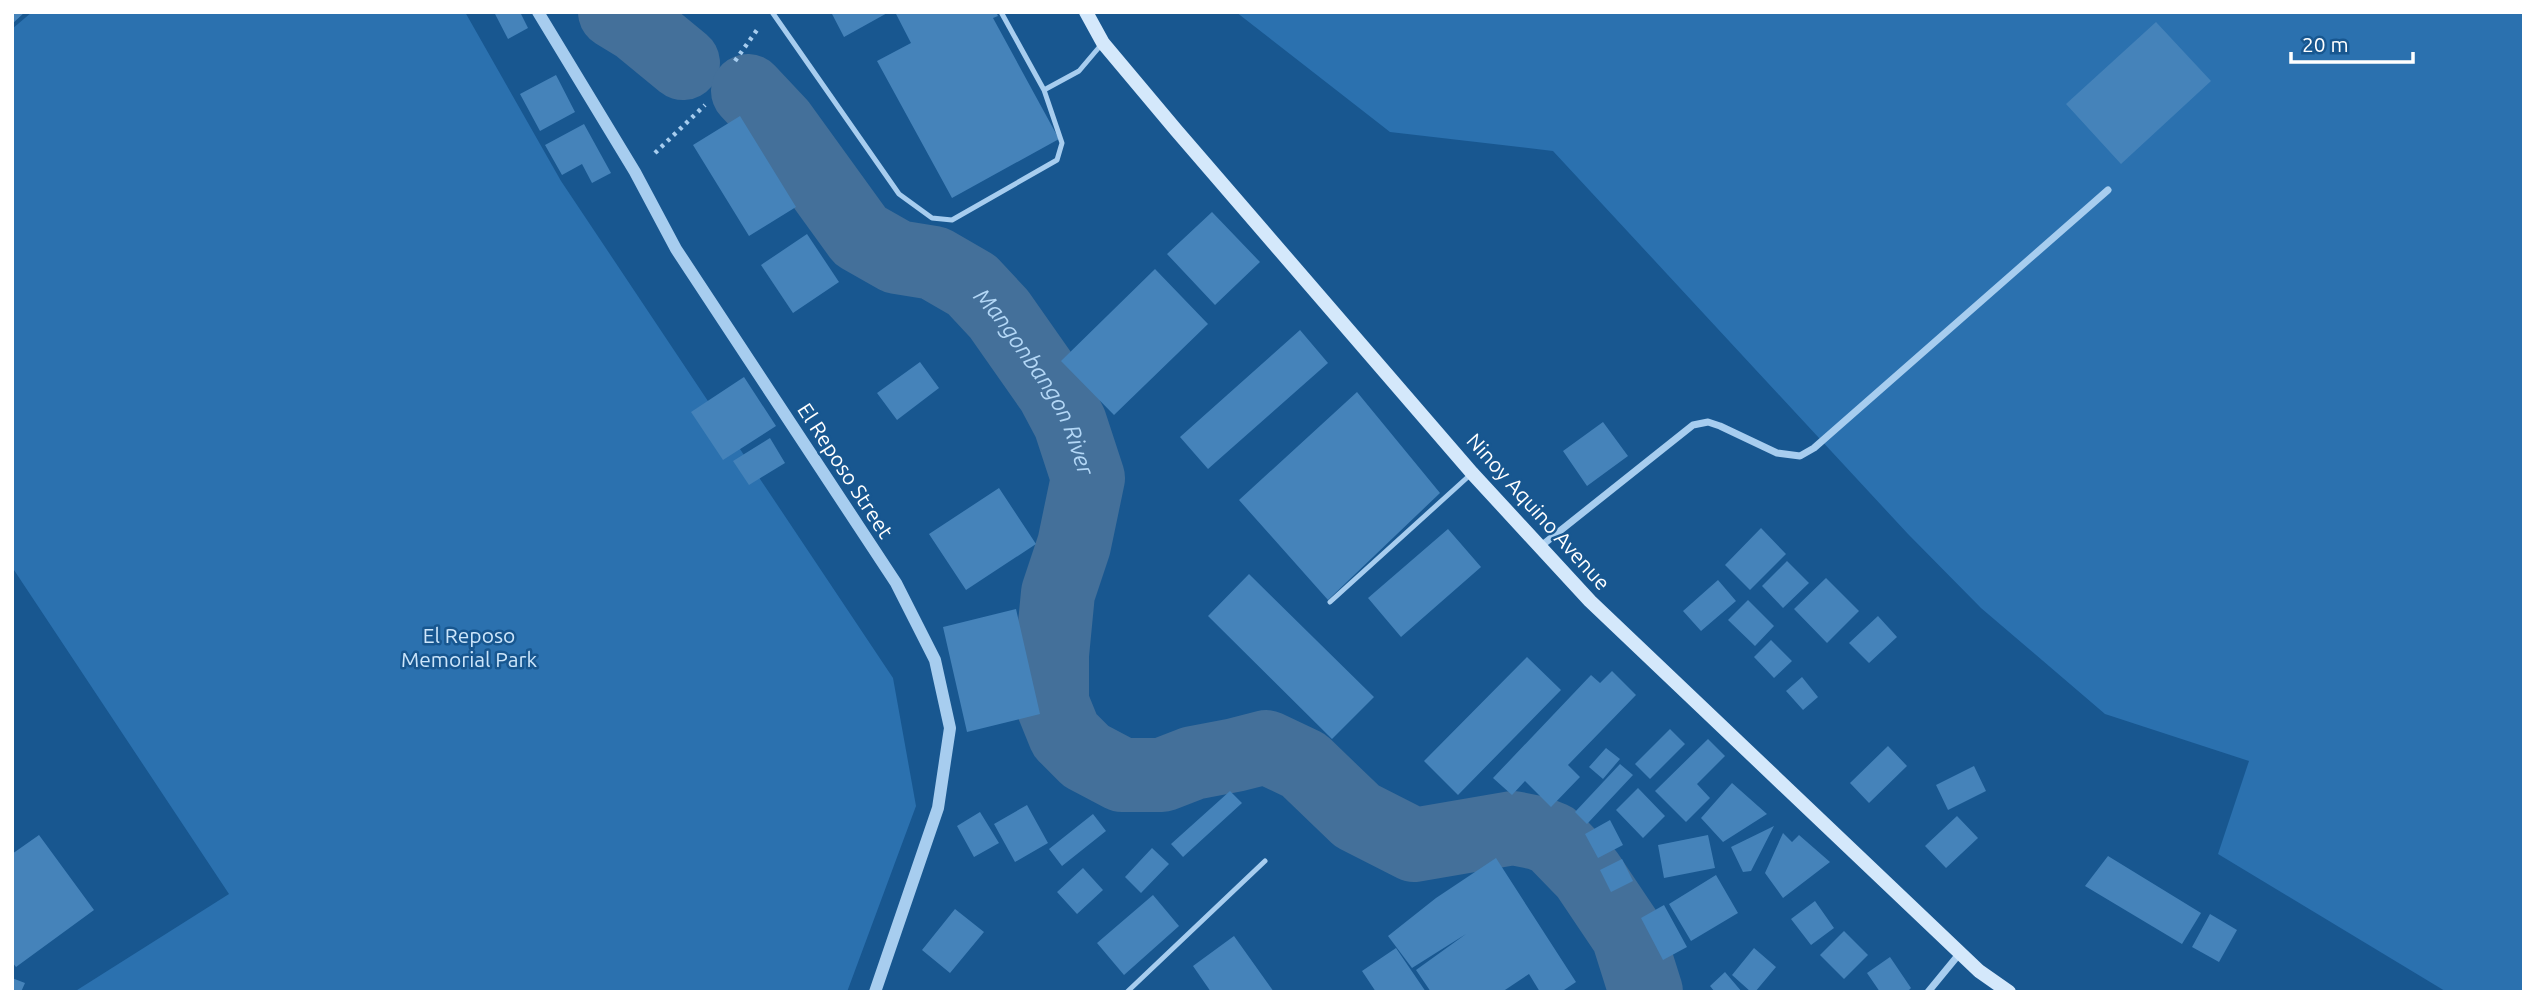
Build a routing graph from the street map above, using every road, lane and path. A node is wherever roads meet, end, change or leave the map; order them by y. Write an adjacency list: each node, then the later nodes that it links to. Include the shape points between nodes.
1 (538, 12): 10 (street, El Reposo Street)
2 (772, 12): 8 (lane, via 899,194 932,218 952,220 1057,160 1062,143)
3 (1001, 12): 8 (lane)
4 (1086, 12): 6 (main road, Ninoy Aquino Avenue)
5 (763, 22): 7 (path)
6 (1103, 43): 8 (lane, via 1079,71); 12 (main road, Ninoy Aquino Avenue)
7 (736, 61)
8 (1044, 90)
9 (705, 105): 10 (path)
10 (635, 173): 17 (street, El Reposo Street, via 676,249 896,583 935,660 950,728 938,808)
11 (2108, 190): 13 (street, via 1814,448 1800,456 1777,453 1720,426 1708,422 1693,425)
12 (1472, 473): 13 (main road, Ninoy Aquino Avenue); 14 (lane)
13 (1542, 547): 16 (main road, Ninoy Aquino Avenue, via 1590,601)
14 (1330, 603)
15 (1265, 861): 18 (lane)
16 (1960, 953): 19 (street); 20 (main road, Ninoy Aquino Avenue)
17 (875, 992)
18 (1127, 992)
19 (1928, 992)
20 (2009, 992)

